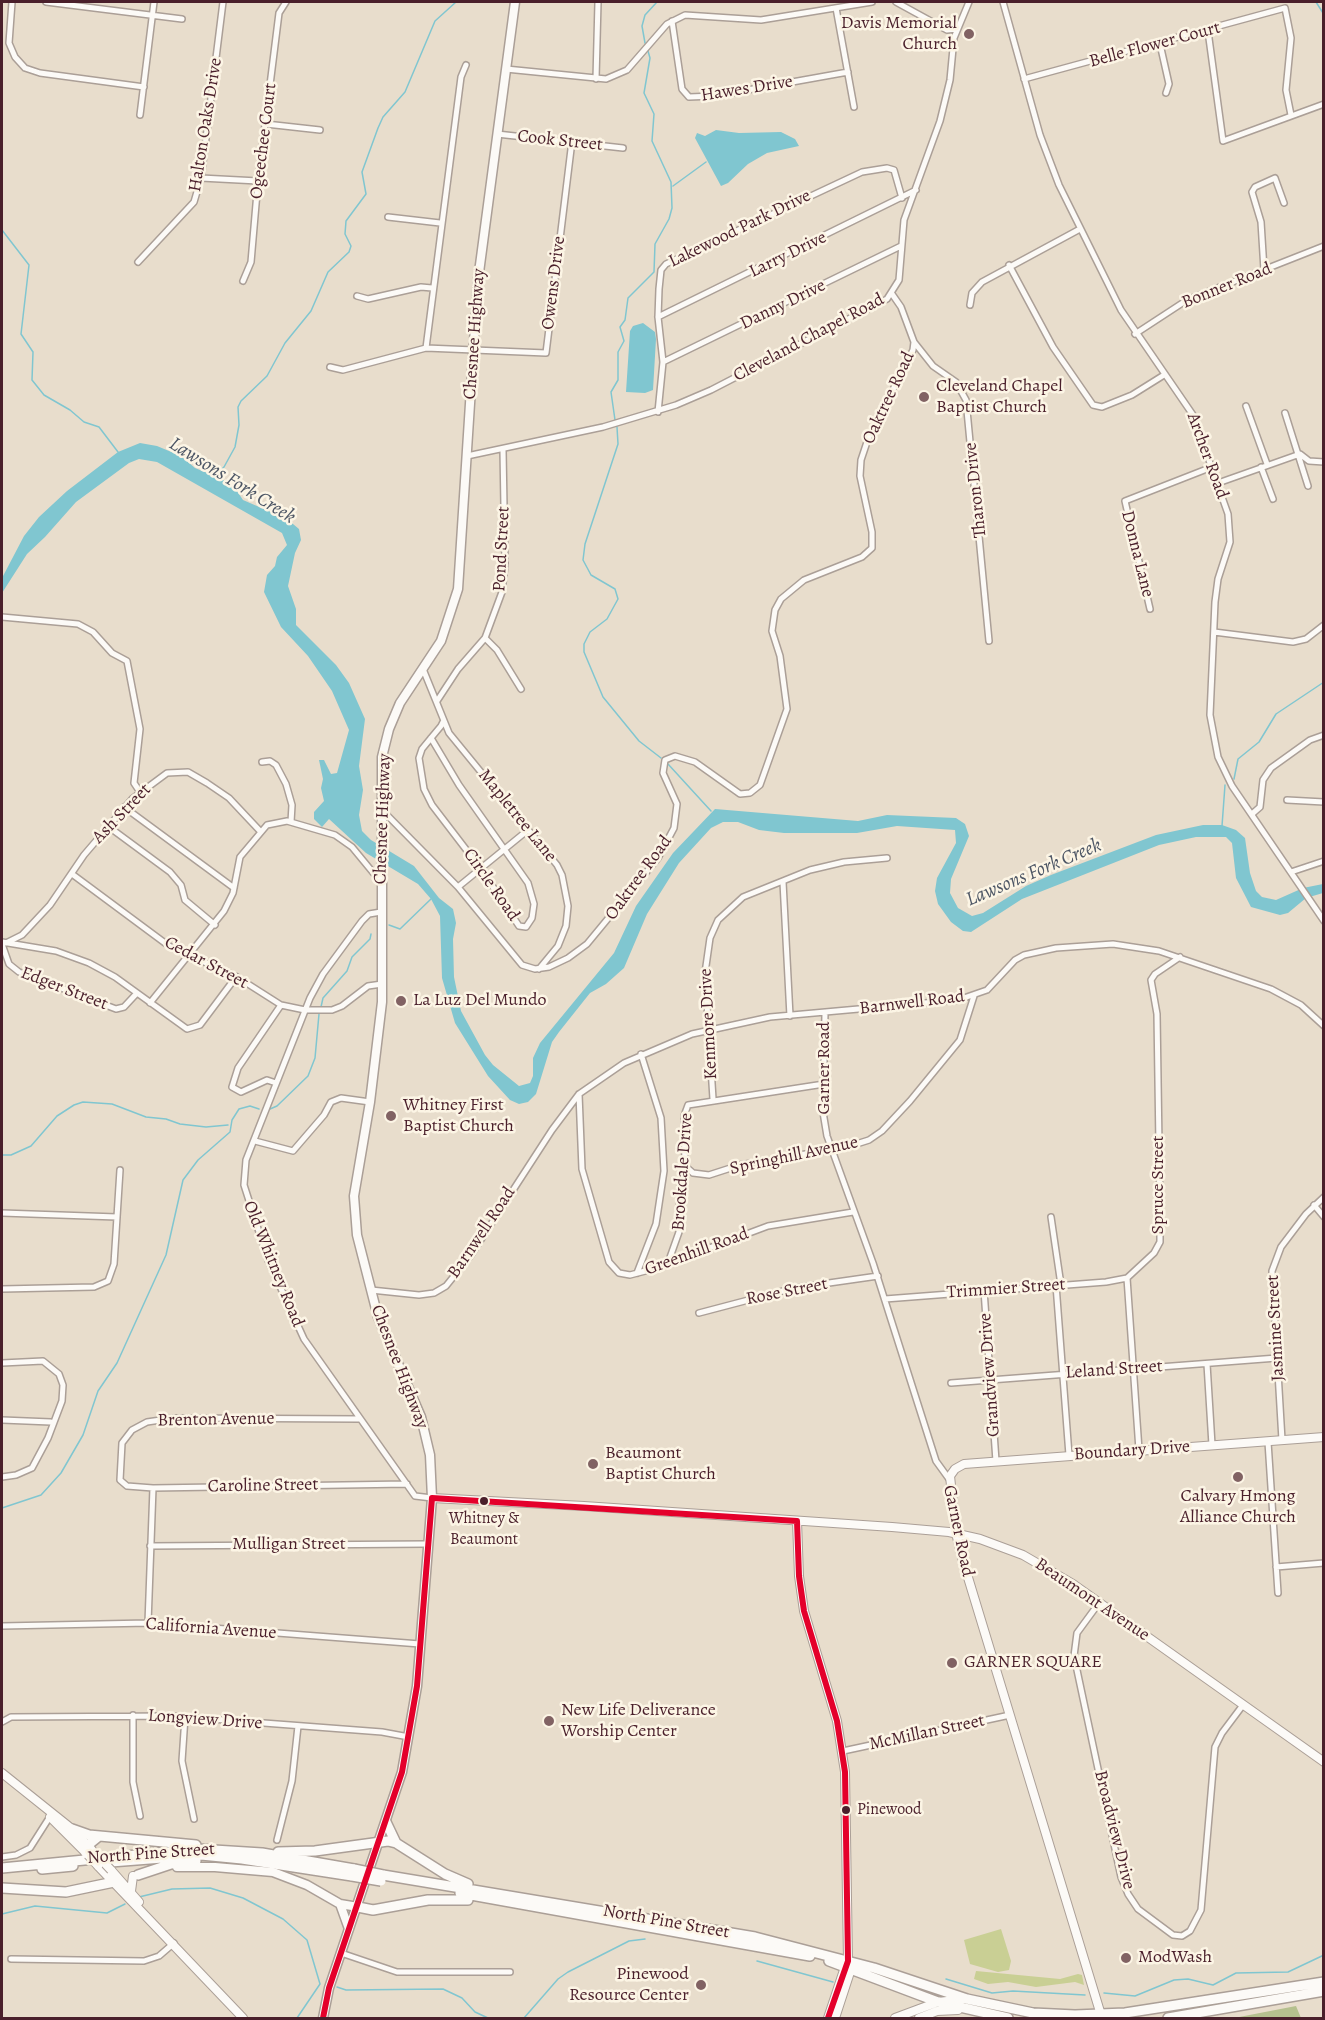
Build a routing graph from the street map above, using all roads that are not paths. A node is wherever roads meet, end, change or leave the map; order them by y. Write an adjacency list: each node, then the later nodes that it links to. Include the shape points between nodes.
1 (12, 2): 24 (street, via 9,43 26,68 40,74)
2 (46, 2): 13 (street)
3 (154, 2): 13 (street)
4 (223, 2): 35 (street, Halton Oaks Drive)
5 (286, 2): 30 (street, Ogeechee Court, via 279,13)
6 (515, 2): 20 (main road, Chesnee Highway)
7 (598, 2): 22 (street)
8 (872, 2): 12 (street)
9 (896, 2): 16 (street, via 944,29)
10 (969, 2): 16 (street, Cleveland Chapel Road)
11 (1003, 2): 23 (street, Archer Road)
12 (836, 8): 15 (street, via 761,20 693,14); 21 (street)
13 (152, 15): 14 (street); 24 (street)
14 (182, 19)
15 (672, 21): 21 (street, Hawes Drive, via 682,89 689,97); 22 (street, via 627,70 612,78)
16 (957, 29): 37 (street, Cleveland Chapel Road, via 945,102)
17 (1208, 31): 18 (street, Belle Flower Court); 29 (street, via 1223,141); 29 (street, Belle Flower Court, via 1285,8 1291,38 1286,90)
18 (1160, 44): 23 (street, Belle Flower Court); 25 (street, via 1169,84)
19 (466, 65): 41 (street, via 461,76)
20 (506, 69): 22 (street); 32 (main road, Chesnee Highway)
21 (848, 72): 27 (street)
22 (596, 79)
23 (1024, 79): 42 (street, Archer Road, via 1046,152)
24 (144, 87): 28 (street)
25 (1166, 93)
26 (1323, 104): 29 (street)
27 (854, 107)
28 (140, 115)
29 (1291, 115)
30 (266, 124): 31 (street); 36 (street, Ogeechee Court)
31 (320, 130)
32 (497, 134): 33 (street, Cook Street); 57 (main road, Chesnee Highway)
33 (572, 141): 34 (street, Cook Street); 57 (street, Owens Drive, via 546,353)
34 (623, 148)
35 (201, 178): 36 (street); 45 (street, Halton Oaks Drive, via 194,202)
36 (258, 182): 48 (street, Ogeechee Court, via 251,262)
37 (916, 190): 38 (street, Larry Drive); 43 (street, Cleveland Chapel Road, via 904,220)
38 (902, 198): 53 (street, Larry Drive); 53 (street, Lakewood Park Drive, via 894,170 862,172 669,261 660,274)
39 (1284, 203): 47 (street, via 1275,178 1252,192 1261,222)
40 (388, 216): 41 (street)
41 (440, 224): 49 (street)
42 (1080, 229): 46 (street); 54 (street, Archer Road)
43 (901, 246): 50 (street, Cleveland Chapel Road, via 899,280); 58 (street, Danny Drive)
44 (1323, 246): 47 (street, Bonner Road)
45 (138, 262)
46 (1009, 265): 52 (street, via 982,282 972,293); 60 (street, via 1053,347 1093,405 1102,407 1132,395)
47 (1264, 270): 54 (street, Bonner Road, via 1187,300)
48 (243, 281)
49 (432, 288): 51 (street, via 368,299); 56 (street)
50 (892, 294): 55 (street, Tharon Drive); 62 (street, Cleveland Chapel Road, via 873,308 721,385)
51 (357, 296)
52 (970, 305)
53 (658, 317): 58 (street, Lakewood Park Drive)
54 (1135, 334): 60 (street, Archer Road)
55 (914, 342): 78 (street, Tharon Drive, via 933,366 956,382 968,408); 112 (street, Oaktree Road, via 861,460 872,548 862,557 804,580 782,599 776,610 772,632 780,656 787,709 760,785 750,793 740,794 695,762 675,756 665,760 663,773 677,804 674,828 665,847 595,936 562,962)
56 (426, 348): 57 (street); 59 (street, via 343,370)
57 (473, 351): 66 (main road, Chesnee Highway)
58 (663, 362): 62 (street, Lakewood Park Drive)
59 (330, 366)
60 (1164, 375): 69 (street, Archer Road, via 1193,415)
61 (1246, 406): 68 (street)
62 (658, 412): 64 (street, Cleveland Chapel Road)
63 (1285, 413): 65 (street)
64 (503, 450): 66 (street, Cleveland Chapel Road); 77 (street, Pond Street, via 504,578)
65 (1300, 454): 67 (street, via 1309,461); 68 (street); 71 (street)
66 (468, 456): 79 (main road, Chesnee Highway, via 458,589 446,630)
67 (1323, 462)
68 (1264, 466): 70 (street); 72 (street)
69 (1212, 467): 70 (street, Archer Road); 73 (street, Donna Lane, via 1124,503)
70 (1218, 483): 76 (street, Archer Road, via 1231,532 1216,589)
71 (1308, 486)
72 (1273, 499)
73 (1150, 609)
74 (2, 617): 86 (street, via 78,624 127,661 140,726 134,783)
75 (1323, 625): 76 (street, via 1306,639 1293,642)
76 (1214, 632): 91 (street, Archer Road, via 1210,715 1213,736 1227,776)
77 (485, 638): 80 (street, via 498,650); 81 (street, Pond Street)
78 (989, 640)
79 (423, 669): 81 (street, Mapletree Lane); 90 (main road, Chesnee Highway, via 400,703 386,741 381,769)
80 (521, 689)
81 (437, 701): 82 (street, Mapletree Lane)
82 (443, 722): 84 (street, Circle Road); 94 (street, Mapletree Lane)
83 (1323, 735): 91 (street, via 1270,768 1263,780 1260,807)
84 (431, 738): 96 (street, Circle Road); 99 (street, Circle Road, via 419,758 424,789)
85 (262, 762): 92 (street, via 276,765 286,784 292,805)
86 (140, 792): 89 (street, Ash Street); 95 (street, Ash Street, via 167,773 188,772 229,798)
87 (1287, 800): 88 (street)
88 (1323, 802)
89 (124, 807): 93 (street, Ash Street); 105 (street)
90 (382, 814): 102 (main road, Chesnee Highway); 104 (street)
91 (1252, 814): 100 (street, Archer Road)
92 (291, 822): 95 (street, via 275,822); 102 (street, via 341,838)
93 (108, 826): 101 (street, Ash Street); 108 (street, via 170,872 181,885 185,900)
94 (528, 830): 96 (street); 112 (street, Mapletree Lane, via 557,865 568,906 563,938)
95 (260, 831): 105 (street, via 240,857)
96 (505, 849): 99 (street); 99 (street, Circle Road, via 531,890 533,911 528,926 519,926)
97 (887, 858): 103 (street, Kenmore Drive, via 827,866)
98 (1323, 861): 100 (street)
99 (481, 869): 104 (street)
100 (1291, 872): 107 (street, Archer Road)
101 (72, 874): 109 (street, Ash Street, via 30,927); 110 (street, Cedar Street)
102 (380, 881): 106 (main road, Chesnee Highway)
103 (783, 882): 121 (street); 123 (street, Kenmore Drive, via 736,902 713,927 706,961)
104 (458, 887): 112 (street, via 518,962)
105 (234, 888): 108 (street, via 230,903)
106 (381, 912): 114 (main road, Chesnee Highway); 119 (street, Old Whitney Road, via 369,914 362,921 323,974)
107 (1323, 921)
108 (215, 925): 110 (street)
109 (3, 943): 115 (street, via 46,948 70,956 102,970); 115 (street, Edger Street, via 9,964 16,970 116,1009 124,1007)
110 (189, 957): 113 (street, Cedar Street); 117 (street)
111 (1180, 957): 116 (street, Barnwell Road, via 1128,945 1075,946 1031,953 1015,960 993,986); 122 (street, Barnwell Road, via 1283,994); 144 (street, Spruce Street, via 1151,980 1157,1014 1160,1242 1154,1253)
112 (539, 969)
113 (236, 977): 117 (street, via 200,1025 188,1029); 118 (street, Cedar Street)
114 (382, 984): 119 (street, Cedar Street, via 364,988 338,1008); 129 (main road, Chesnee Highway)
115 (137, 993): 117 (street)
116 (974, 996): 120 (street, Barnwell Road); 131 (street, Springhill Avenue, via 960,1040 888,1125 862,1143)
117 (150, 1003)
118 (281, 1005): 119 (street, Cedar Street); 125 (street, via 238,1068 232,1087 241,1092 267,1080)
119 (305, 1010): 125 (street, Old Whitney Road)
120 (825, 1013): 121 (street, Barnwell Road); 126 (street, Garner Road)
121 (790, 1016): 123 (street, Barnwell Road)
122 (1323, 1026)
123 (707, 1030): 124 (street, Barnwell Road); 128 (street, Kenmore Drive)
124 (641, 1054): 127 (street, Barnwell Road); 142 (street, via 661,1118 664,1171 656,1224)
125 (276, 1083): 130 (street, Old Whitney Road)
126 (824, 1084): 128 (street); 131 (street, Garner Road, via 823,1112)
127 (579, 1094): 142 (street, Greenhill Road, via 582,1169 606,1253 615,1270); 147 (street, Barnwell Road, via 446,1286 419,1295)
128 (713, 1100): 132 (street, Brookdale Drive, via 690,1103 686,1108)
129 (370, 1102): 130 (street, via 341,1098 329,1103 324,1115 293,1151); 147 (main road, Chesnee Highway, via 354,1208)
130 (255, 1141): 158 (street, Old Whitney Road, via 246,1160 244,1185 261,1242 298,1328)
131 (831, 1149): 132 (street, Springhill Avenue, via 740,1165 709,1175); 136 (street, Garner Road)
132 (685, 1166): 141 (street, Brookdale Drive, via 680,1183 679,1232)
133 (120, 1170): 138 (street)
134 (1323, 1197): 135 (street, Jasmine Street)
135 (1314, 1205): 140 (street); 151 (street, Jasmine Street, via 1274,1262)
136 (853, 1212): 141 (street, Greenhill Road, via 768,1226); 143 (street, Garner Road)
137 (2, 1213): 138 (street)
138 (117, 1217): 146 (street, via 113,1270 104,1284)
139 (1051, 1217): 145 (street)
140 (1323, 1217)
141 (668, 1263): 142 (street, Greenhill Road)
142 (637, 1273)
143 (878, 1276): 149 (street, Garner Road); 150 (street, Rose Street, via 794,1288)
144 (1127, 1278): 145 (street, Trimmier Street); 154 (street)
145 (1058, 1285): 148 (street, Trimmier Street); 155 (street)
146 (2, 1289)
147 (371, 1290): 173 (main road, Chesnee Highway, via 381,1326 421,1417 430,1455)
148 (984, 1290): 149 (street, Trimmier Street); 156 (street, Grandview Drive)
149 (885, 1299): 169 (street, Garner Road, via 936,1461)
150 (699, 1313)
151 (1277, 1358): 153 (street, Leland Street); 162 (street, Jasmine Street)
152 (2, 1363): 160 (street, via 43,1361 59,1374 62,1401)
153 (1207, 1364): 154 (street, Leland Street); 164 (street)
154 (1135, 1369): 155 (street, Leland Street); 165 (street)
155 (1062, 1374): 156 (street, Leland Street); 166 (street)
156 (990, 1379): 157 (street, Leland Street); 167 (street, Grandview Drive)
157 (951, 1383)
158 (360, 1419): 170 (street, Brenton Avenue, via 174,1418 147,1422 132,1430 122,1443 118,1465); 171 (street, Old Whitney Road)
159 (2, 1420): 160 (street)
160 (51, 1422): 168 (street, via 48,1438 32,1468)
161 (1323, 1437): 162 (street, Boundary Drive)
162 (1282, 1440): 163 (street, Boundary Drive)
163 (1268, 1442): 164 (street, Boundary Drive); 179 (street)
164 (1212, 1445): 165 (street, Boundary Drive)
165 (1139, 1450): 166 (street, Boundary Drive)
166 (1069, 1455): 167 (street, Boundary Drive)
167 (996, 1461): 169 (street, Boundary Drive, via 961,1465)
168 (2, 1477)
169 (949, 1479): 175 (street, Garner Road)
170 (121, 1483): 172 (street, Caroline Street)
171 (407, 1484): 172 (street, Caroline Street); 173 (street, Old Whitney Road, via 415,1496)
172 (153, 1488): 177 (street)
173 (432, 1498): 174 (street, Beaumont Avenue); 176 (main road, Chesnee Highway)
174 (797, 1521): 175 (street, Beaumont Avenue); 192 (street, via 804,1611)
175 (956, 1533): 181 (street, Beaumont Avenue, via 1023,1555); 187 (street, Garner Road)
176 (427, 1544): 177 (street, Mulligan Street); 184 (main road, Chesnee Highway)
177 (150, 1546): 182 (street)
178 (1323, 1563): 179 (street)
179 (1276, 1567): 180 (street)
180 (1278, 1593)
181 (1099, 1603): 185 (street, Beaumont Avenue); 185 (street, Broadview Drive, via 1077,1633 1074,1656 1121,1877 1138,1909 1173,1935 1182,1936 1190,1931 1202,1910 1215,1747)
182 (148, 1623): 183 (street, California Avenue); 184 (street, California Avenue)
183 (2, 1626)
184 (420, 1644): 191 (main road, Chesnee Highway)
185 (1243, 1705): 193 (street, Beaumont Avenue)
186 (133, 1715): 188 (street, Longview Drive); 189 (street, Longview Drive, via 11,1717); 196 (street, via 133,1782)
187 (1010, 1715): 192 (street, McMillan Street); 231 (street, Garner Road)
188 (185, 1717): 190 (street, Longview Drive); 197 (street, via 182,1769)
189 (2, 1722)
190 (298, 1726): 191 (street, Longview Drive); 201 (street, via 292,1781)
191 (409, 1737): 198 (main road, Chesnee Highway)
192 (843, 1751): 224 (street)
193 (1323, 1762)
194 (2, 1773): 195 (street)
195 (51, 1815): 199 (street); 205 (street); 207 (street, via 30,1848)
196 (140, 1816)
197 (194, 1819)
198 (386, 1822): 202 (main road, Chesnee Highway); 203 (highway)
199 (72, 1829): 200 (highway); 205 (street)
200 (99, 1836): 204 (highway, via 174,1841); 205 (highway)
201 (277, 1840)
202 (379, 1842): 203 (highway); 206 (highway); 218 (main road, Chesnee Highway)
203 (396, 1843): 216 (highway, via 445,1874)
204 (219, 1849): 206 (highway, North Pine Street); 209 (highway, North Pine Street, via 157,1851)
205 (89, 1851): 213 (street, bridge)
206 (262, 1853): 210 (highway, North Pine Street)
207 (2, 1857)
208 (234, 1858): 210 (highway, North Pine Street); 211 (highway, North Pine Street, via 176,1856); 212 (highway, via 182,1862)
209 (2, 1868)
210 (353, 1873): 216 (highway, North Pine Street, bridge)
211 (2, 1874)
212 (136, 1876): 213 (street); 215 (street); 217 (main road, via 184,1867 260,1870 285,1875)
213 (117, 1881): 214 (highway, via 66,1892); 215 (street); 219 (street)
214 (2, 1888)
215 (131, 1891): 219 (street)
216 (504, 1898): 218 (highway, via 442,1899 373,1910); 224 (highway, North Pine Street, via 755,1937)
217 (340, 1904): 218 (main road); 220 (main road)
218 (358, 1907): 220 (main road, Chesnee Highway)
219 (155, 1923): 221 (street)
220 (349, 1931): 222 (main road, Chesnee Highway)
221 (174, 1943): 223 (street, via 159,1956 144,1961); 233 (street)
222 (341, 1953): 225 (street, via 397,1972); 234 (main road, Chesnee Highway)
223 (11, 1959)
224 (848, 1965): 228 (highway, North Pine Street); 229 (highway, North Pine Street); 235 (street); 236 (street)
225 (510, 1972)
226 (1323, 1982): 231 (highway, North Pine Street)
227 (1323, 1991): 239 (highway)
228 (967, 1999): 229 (street); 231 (highway, North Pine Street, via 1033,2013)
229 (938, 2002): 230 (highway, North Pine Street); 232 (street)
230 (971, 2011): 237 (street, via 943,2010); 238 (highway, North Pine Street)
231 (1102, 2017)
232 (897, 2018)
233 (243, 2019)
234 (323, 2019)
235 (828, 2019)
236 (835, 2019)
237 (919, 2019)
238 (1008, 2019)
239 (1168, 2019)

